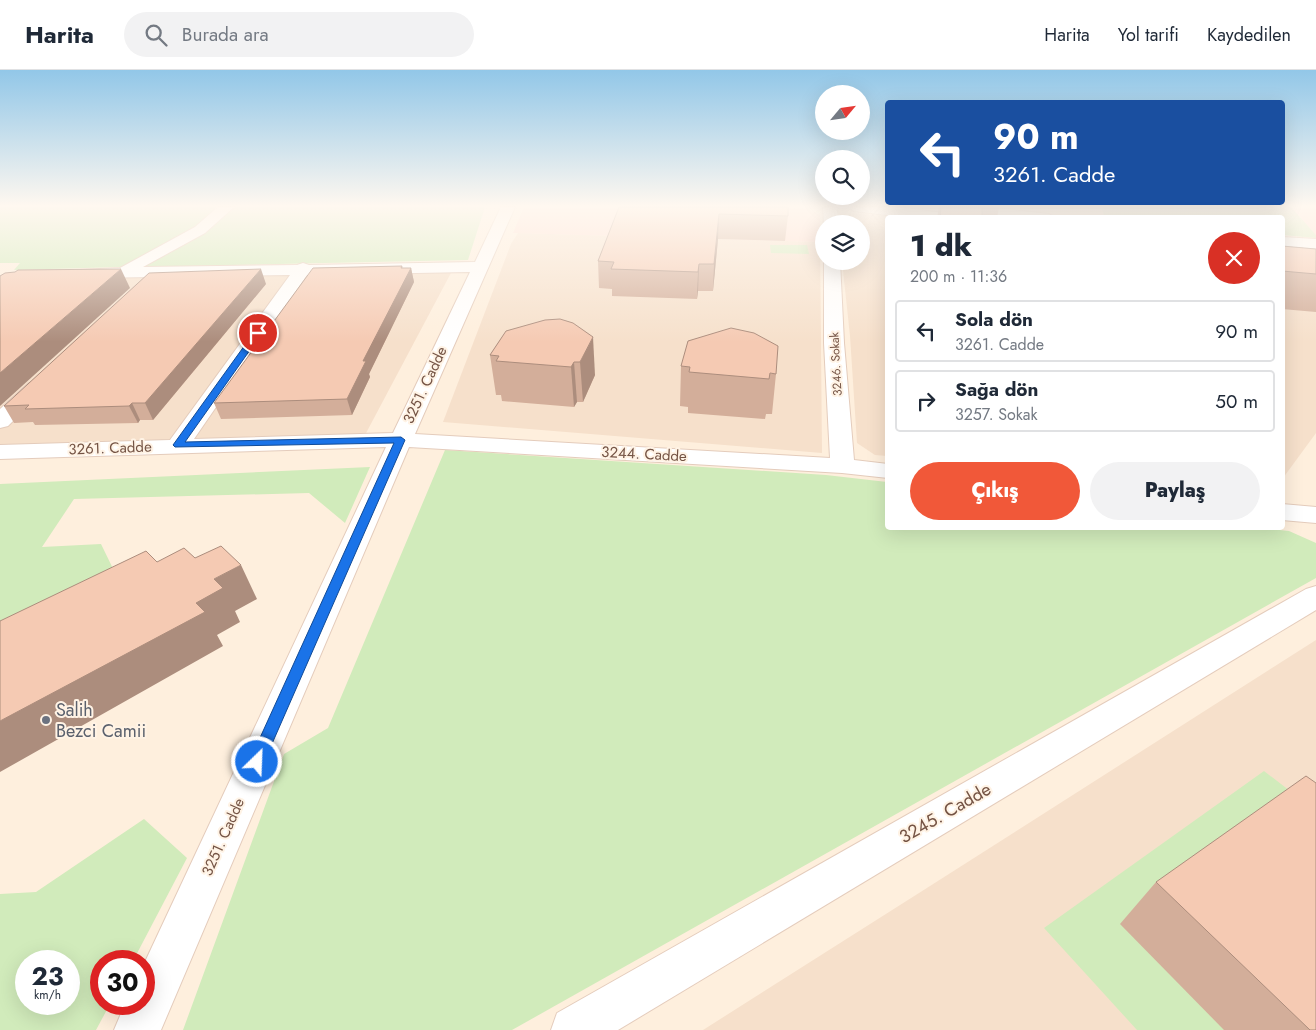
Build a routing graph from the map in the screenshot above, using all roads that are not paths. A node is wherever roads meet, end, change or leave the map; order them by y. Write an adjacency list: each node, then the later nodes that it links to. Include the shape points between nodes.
1 (160, 252): 8 (street)
2 (487, 252): 5 (street, 3251. Cadde)
3 (1285, 252): 4 (street)
4 (1316, 256)
5 (480, 267): 6 (street); 14 (street, 3251. Cadde)
6 (303, 268): 9 (street); 15 (street)
7 (832, 270): 17 (street, 3246. Sokak)
8 (122, 272): 9 (street); 10 (street)
9 (159, 272): 11 (street)
10 (67, 274)
11 (138, 292)
12 (51, 374): 13 (street)
13 (0, 421)
14 (401, 440): 15 (street, 3261. Cadde); 17 (street, 3244. Cadde); 22 (street, 3251. Cadde)
15 (178, 445): 16 (street, 3261. Cadde)
16 (0, 452)
17 (842, 466): 18 (street, 3244. Cadde)
18 (885, 470)
19 (1285, 512): 20 (street)
20 (1316, 515)
21 (1316, 596): 23 (street, 3245. Cadde)
22 (137, 1030)
23 (574, 1030)

